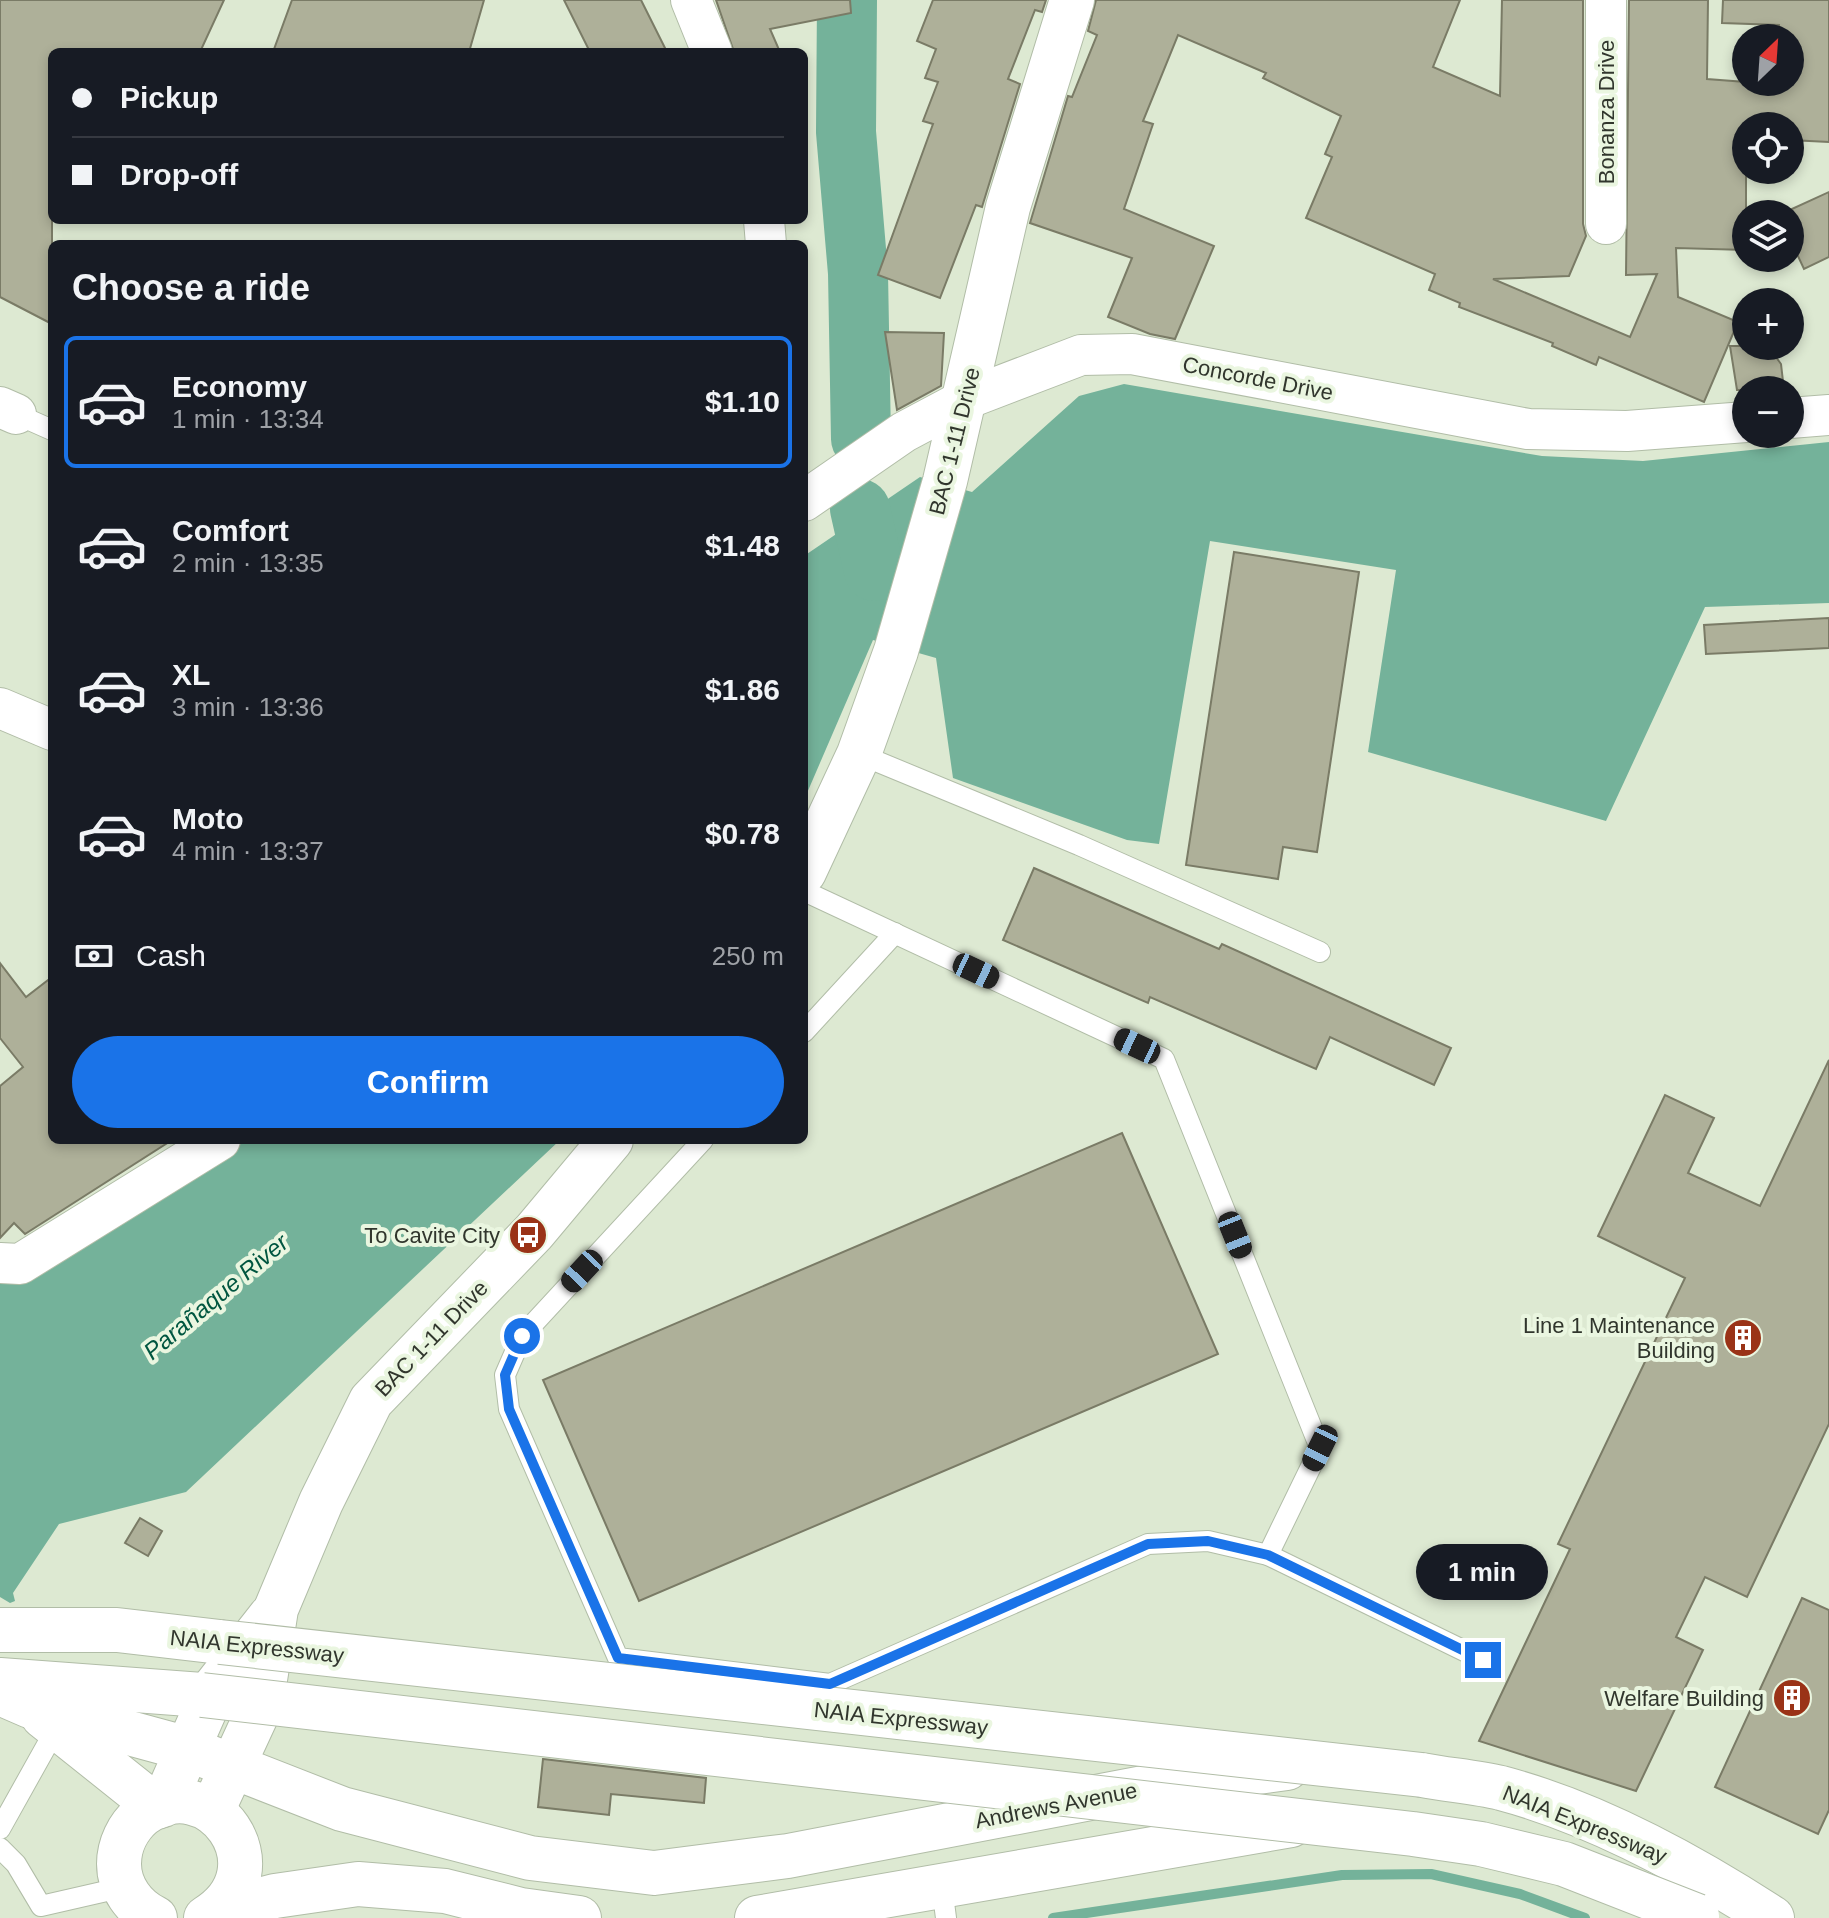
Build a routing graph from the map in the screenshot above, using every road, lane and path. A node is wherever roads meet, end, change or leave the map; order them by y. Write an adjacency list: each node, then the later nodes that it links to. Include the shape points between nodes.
1 (691, 0): 4 (street)
2 (1072, 0): 6 (main road, BAC 1-11 Drive, via 1008,207)
3 (1606, 0): 5 (street, Bonanza Drive)
4 (710, 48)
5 (1606, 224)
6 (966, 399): 10 (street, Concorde Drive, via 1081,355 1132,354 1528,429 1627,431); 12 (street, Concorde Drive, via 904,432); 15 (main road, BAC 1-11 Drive, via 896,651)
7 (8, 410): 11 (lane)
8 (1829, 415): 9 (street)
9 (1804, 417)
10 (1732, 423)
11 (48, 428)
12 (808, 498)
13 (0, 708): 14 (street)
14 (48, 728)
15 (859, 754): 16 (main road, BAC 1-11 Drive); 19 (lane)
16 (808, 863)
17 (808, 893): 18 (lane)
18 (895, 933): 20 (lane); 25 (lane, via 1164,1059 1320,1448)
19 (1320, 952)
20 (808, 1028)
21 (214, 1144): 24 (street, via 20,1264)
22 (608, 1144): 26 (main road, BAC 1-11 Drive, via 534,1232 371,1401)
23 (699, 1144): 25 (lane, via 522,1336 505,1375 509,1409 618,1658 830,1684 1148,1544 1208,1541)
24 (0, 1263)
25 (1268, 1555): 28 (lane)
26 (276, 1609): 30 (main road, BAC 1-11 Drive, via 215,1687); 31 (main road, BAC 1-11 Drive, via 261,1705)
27 (0, 1630): 45 (main road, NAIA Expressway, bridge, via 117,1630 1422,1775 1501,1788 1582,1818 1703,1873)
28 (1483, 1660)
29 (22, 1702): 30 (main road, Andrews Avenue); 33 (main road); 35 (lane); 44 (main road, NAIA Expressway, bridge, via 135,1688 1413,1834 1564,1864)
30 (188, 1749): 31 (main road, Andrews Avenue); 33 (main road, BAC 1-11 Drive)
31 (233, 1765): 32 (main road, Andrews Avenue); 34 (main road, BAC 1-11 Drive)
32 (305, 1797): 34 (main road); 46 (main road, Andrews Avenue, via 530,1858 654,1873 788,1856 1148,1787 1307,1766 1431,1772 1503,1784 1571,1805 1720,1875)
33 (160, 1806): 34 (main road, via 181,1802); 38 (main road, via 136,1820 123,1840 119,1865)
34 (214, 1813): 40 (main road, via 234,1836 241,1862 236,1889)
35 (0, 1829)
36 (0, 1848): 39 (lane, via 16,1864)
37 (944, 1903): 42 (main road); 43 (main road, via 1300,1823 1433,1826 1564,1856)
38 (138, 1908): 39 (lane)
39 (40, 1912)
40 (212, 1914): 41 (main road, via 275,1896 358,1884 445,1891)
41 (579, 1918)
42 (757, 1918)
43 (1685, 1918)
44 (1701, 1918)
45 (1773, 1918)
46 (1784, 1918)

